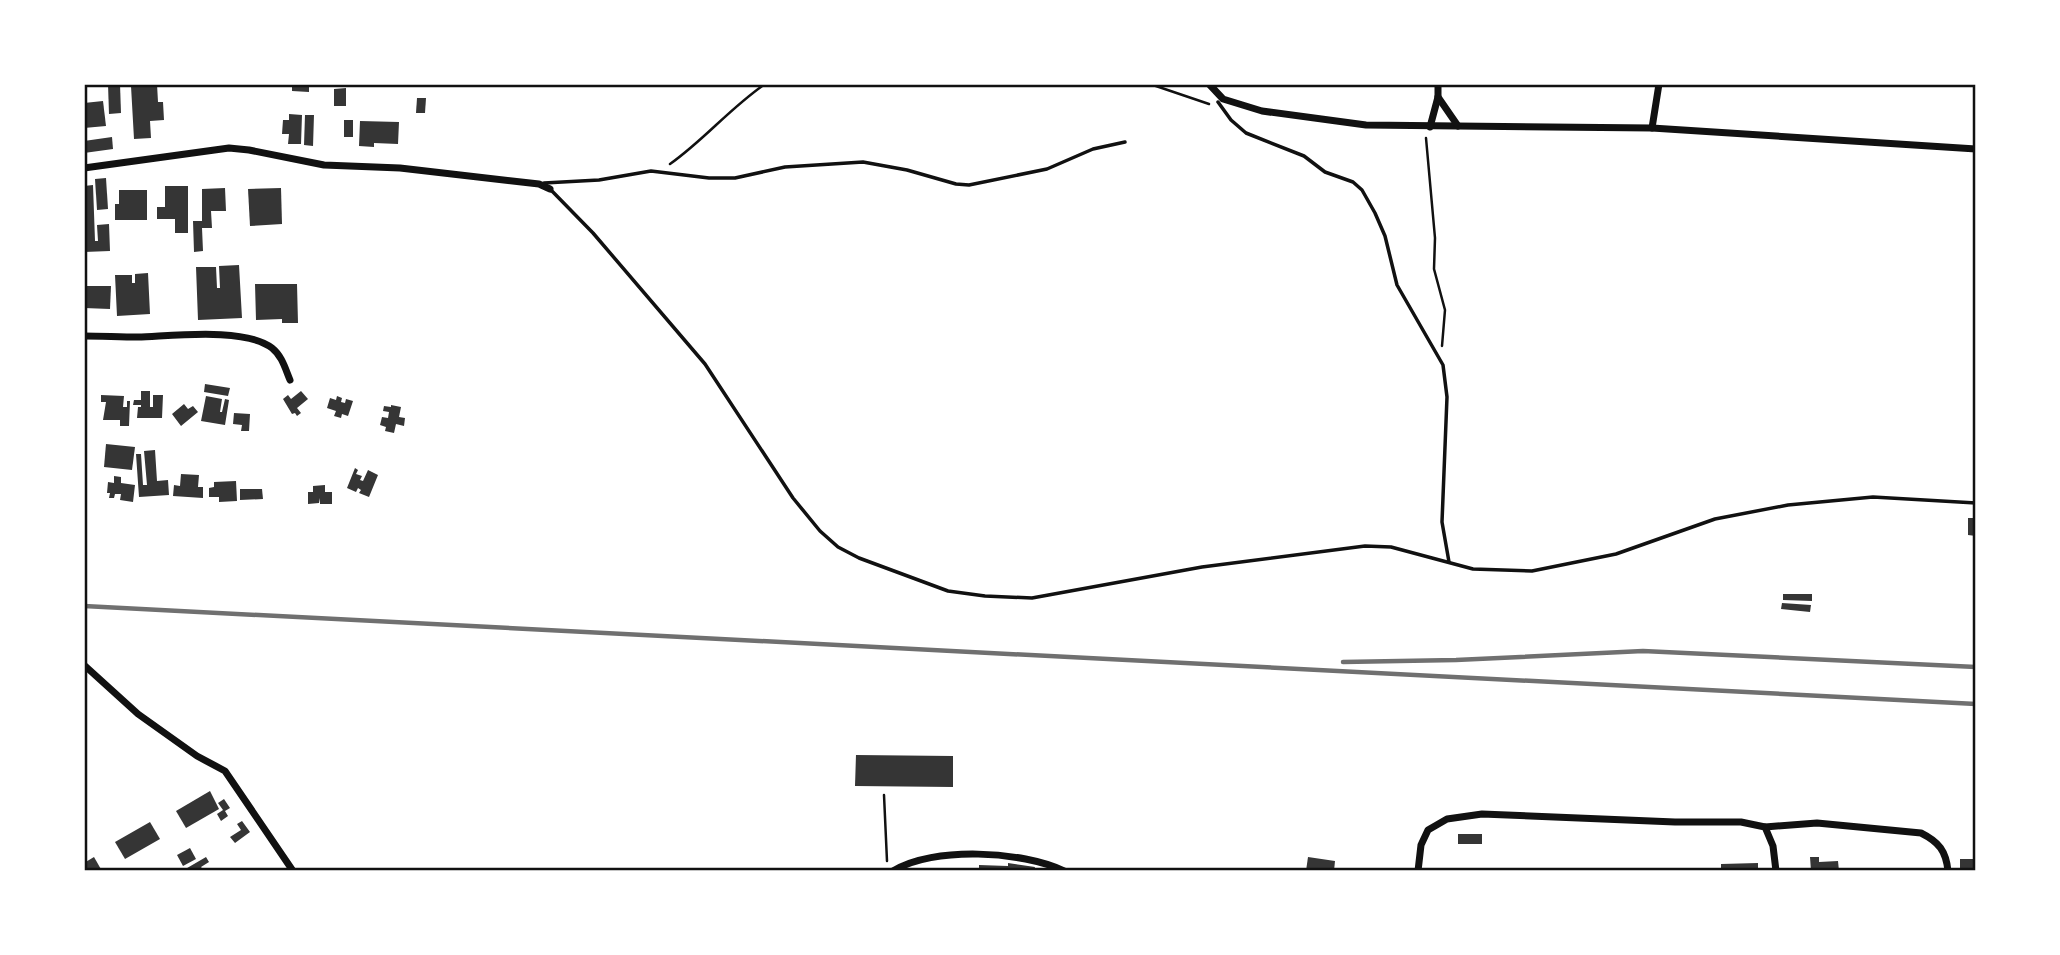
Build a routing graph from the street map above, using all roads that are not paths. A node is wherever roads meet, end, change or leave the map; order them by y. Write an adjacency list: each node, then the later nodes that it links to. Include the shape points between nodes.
1 (1209, 84): 6 (street, via 1223,99 1262,111 1366,125)
2 (1438, 84): 4 (street)
3 (1659, 84): 8 (street)
4 (1438, 97): 6 (street); 7 (street)
5 (1218, 102): 17 (lane, via 1246,133 1353,182 1381,225 1397,285 1443,365 1447,397 1442,522)
6 (1428, 127): 7 (street)
7 (1458, 127): 8 (street)
8 (1652, 128): 10 (street)
9 (1125, 142): 12 (lane, via 1093,149 1047,169 969,185 863,162 785,167 723,178 659,171)
10 (1976, 149)
11 (84, 168): 12 (street, via 229,148 324,165 400,168)
12 (539, 184): 13 (street)
13 (550, 189): 17 (lane, via 705,364 793,498 820,531 859,558 948,591 1031,598 1202,567 1365,546 1391,547)
14 (84, 336): 15 (street, via 240,337 272,348)
15 (290, 380)
16 (1976, 503): 17 (lane, via 1873,497 1788,505 1715,519 1616,554 1559,567 1493,571)
17 (1449, 562)
18 (84, 666): 20 (street, via 138,714 225,771)
19 (1765, 827): 23 (street, via 1741,822 1482,814 1447,819 1428,830 1421,845); 24 (street); 25 (street, via 1817,823 1921,833 1945,851)
20 (293, 871)
21 (893, 871): 22 (street, via 909,863 972,855 1042,863)
22 (1064, 871)
23 (1419, 871)
24 (1776, 871)
25 (1948, 871)

